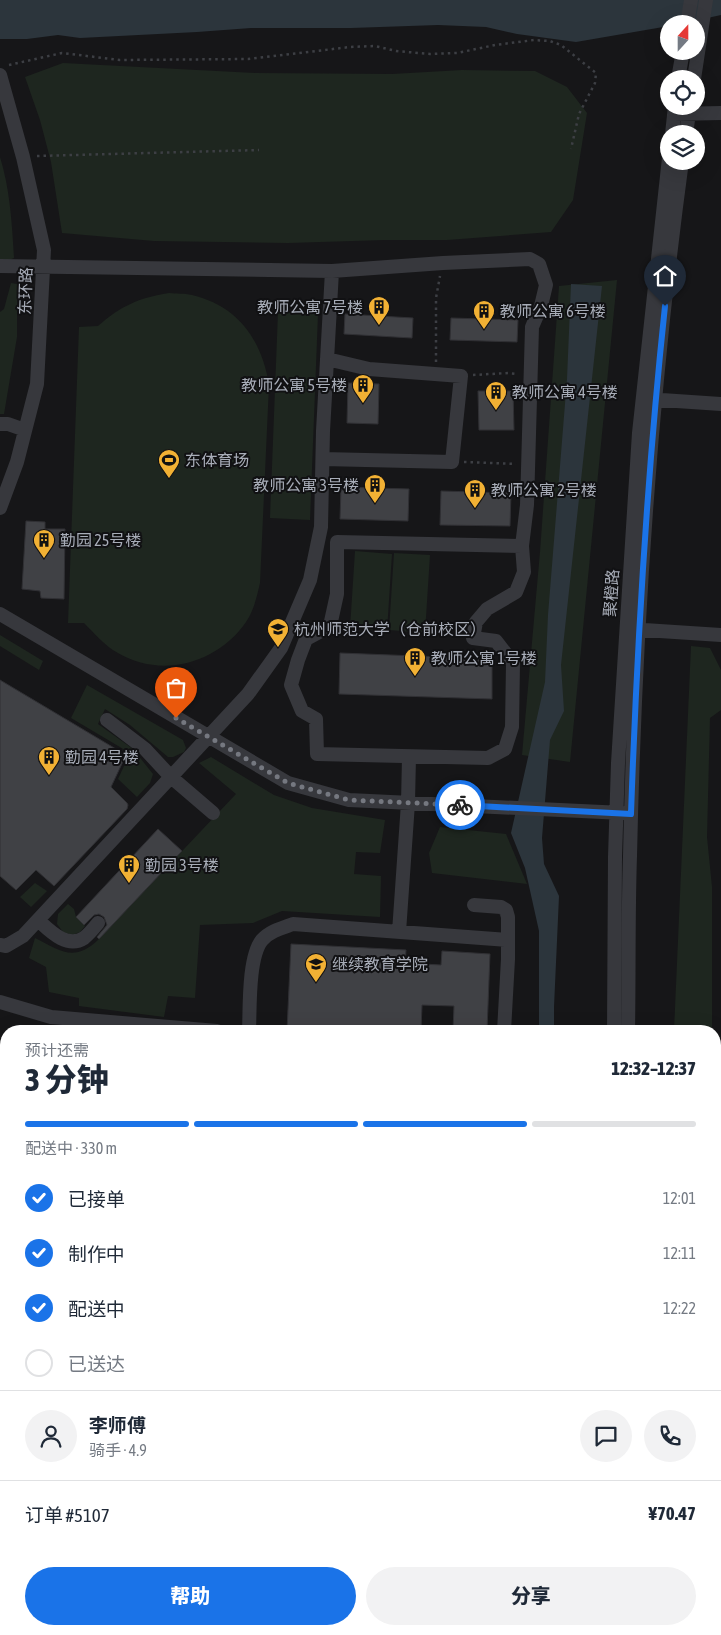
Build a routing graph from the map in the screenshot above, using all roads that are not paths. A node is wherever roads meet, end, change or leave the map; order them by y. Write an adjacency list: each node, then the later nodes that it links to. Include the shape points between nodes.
1 (691, 0): 3 (street)
2 (706, 0): 5 (street)
3 (688, 15)
4 (4, 70): 11 (street, 东环路, via 7,96 44,250)
5 (694, 70)
6 (705, 112): 7 (street)
7 (721, 113)
8 (668, 170): 14 (street, 聚橙路)
9 (681, 170): 15 (street, 聚橙路)
10 (0, 266): 11 (street)
11 (43, 267): 12 (street); 18 (street, 东环路, via 37,384)
12 (332, 271): 13 (street); 23 (street, via 530,259 539,264 546,285 532,327 527,505)
13 (327, 359): 19 (street); 19 (street, via 369,369 461,376 452,462)
14 (642, 399): 15 (street); 25 (street, 聚橙路)
15 (656, 400): 16 (street); 25 (street, 聚橙路)
16 (721, 404)
17 (0, 424): 18 (street)
18 (25, 430): 20 (street, 东环路)
19 (323, 459): 21 (street)
20 (0, 508)
21 (319, 536): 22 (street); 27 (street, via 310,580)
22 (337, 542): 23 (street); 28 (street, via 337,594 330,626 306,639)
23 (522, 546): 31 (street, via 524,572 516,592 487,609 476,622 473,638 496,641 513,663 512,727 504,749 488,758)
24 (0, 614): 30 (street)
25 (632, 630): 26 (street); 35 (street, 聚橙路); 36 (street, 聚橙路)
26 (721, 635)
27 (281, 648): 28 (street); 30 (street, via 248,694)
28 (299, 656): 31 (street, via 291,685 302,711 316,719 317,754)
29 (107, 720): 32 (street, via 145,749)
30 (208, 737): 32 (street); 33 (street, via 288,783 349,800)
31 (409, 757): 33 (street)
32 (171, 777): 34 (street); 38 (street)
33 (408, 803): 35 (street); 40 (street)
34 (212, 813)
35 (616, 813): 36 (street); 47 (street, 聚橙路)
36 (631, 814): 48 (street, 聚橙路)
37 (474, 905): 41 (street, via 506,910)
38 (38, 920): 39 (street, via 54,935 74,941 83,938); 42 (street, via 24,936 6,946)
39 (98, 923)
40 (399, 932): 41 (street); 45 (street, via 293,924 275,930 262,941 254,957)
41 (508, 940): 46 (street)
42 (0, 945)
43 (0, 1002): 44 (street, via 51,1017)
44 (146, 1025)
45 (249, 1025)
46 (504, 1025)
47 (614, 1025)
48 (628, 1025)

